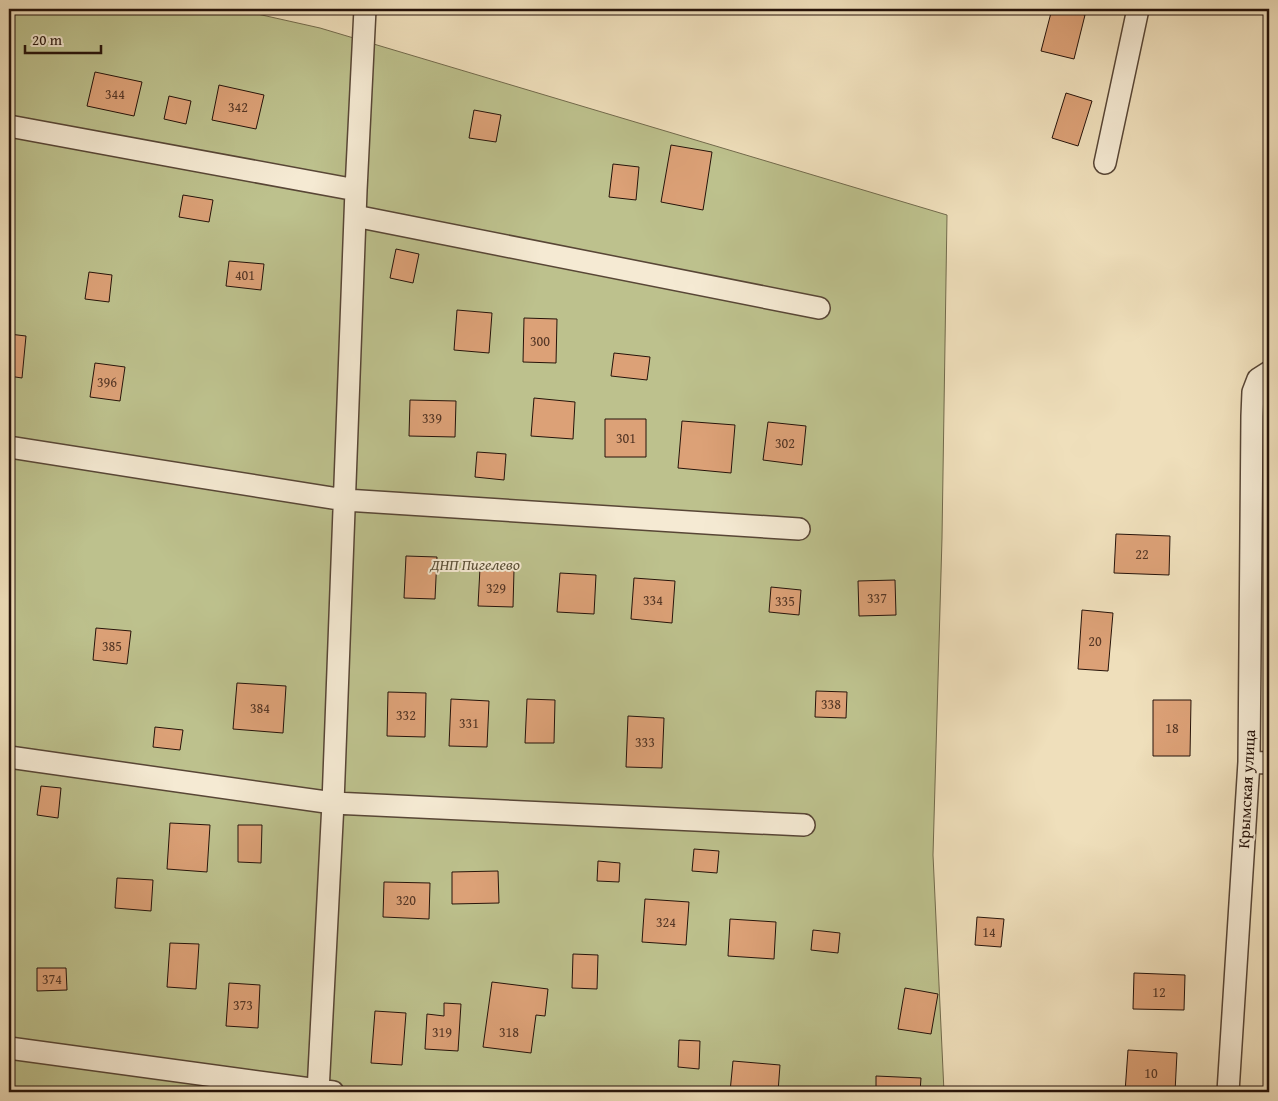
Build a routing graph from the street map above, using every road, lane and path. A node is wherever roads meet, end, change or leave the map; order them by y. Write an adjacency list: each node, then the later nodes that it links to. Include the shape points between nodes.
1 (365, 9): 5 (street)
2 (1138, 9): 4 (street)
3 (9, 126): 5 (street)
4 (1105, 163)
5 (356, 190): 6 (street)
6 (355, 216): 7 (street); 10 (street)
7 (819, 308)
8 (1269, 372): 13 (street, Крымская улица, via 1258,379 1253,392 1252,416)
9 (9, 447): 10 (street)
10 (344, 500): 11 (street); 14 (street)
11 (799, 528)
12 (9, 757): 14 (street)
13 (1259, 762): 18 (street, Крымская улица)
14 (333, 802): 15 (street); 17 (street)
15 (804, 825)
16 (9, 1048): 17 (street)
17 (323, 1092)
18 (1228, 1092)

